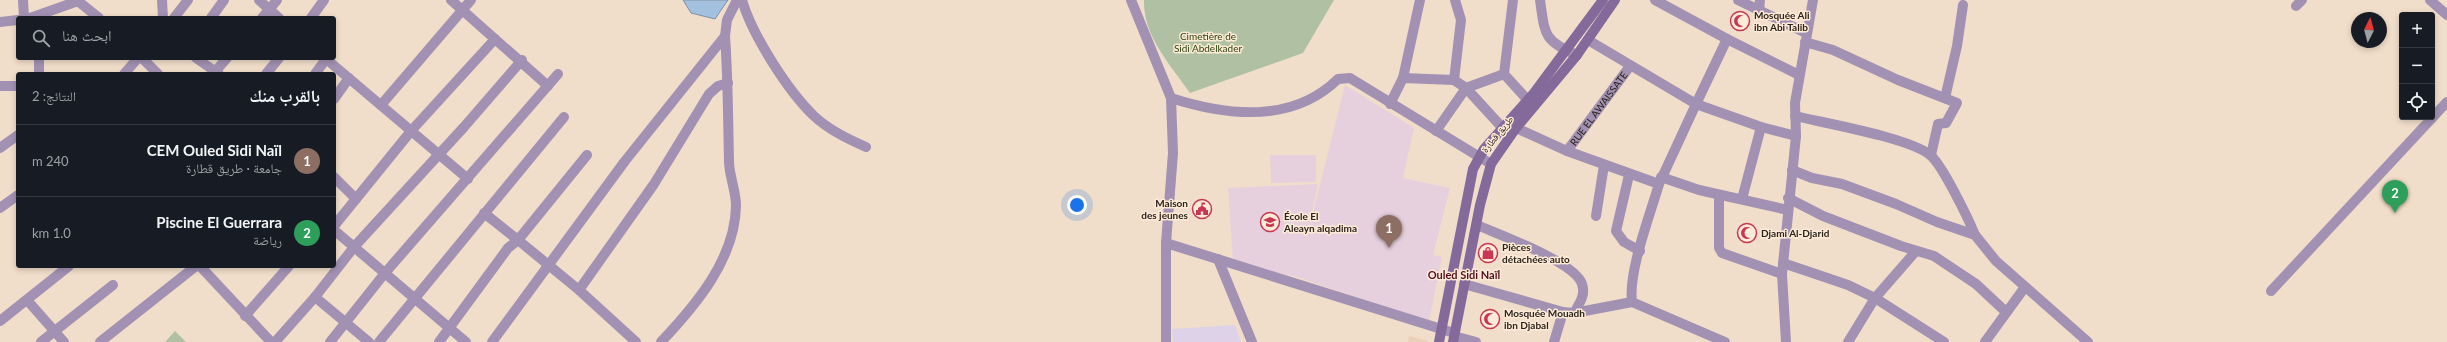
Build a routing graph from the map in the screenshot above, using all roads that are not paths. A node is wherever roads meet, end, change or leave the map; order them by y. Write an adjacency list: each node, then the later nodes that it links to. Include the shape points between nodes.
1 (23, 0): 30 (street)
2 (162, 0): 33 (street)
3 (188, 0): 34 (street)
4 (224, 0): 35 (street)
5 (259, 0): 27 (street)
6 (277, 0): 27 (street)
7 (324, 0): 38 (street)
8 (451, 0): 28 (street)
9 (471, 0): 28 (street)
10 (737, 0): 41 (street, via 727,20)
11 (742, 0): 94 (street, via 759,39 789,85 814,116 839,134)
12 (1131, 0): 77 (street)
13 (1420, 0): 69 (street)
14 (1455, 0): 70 (street, via 1461,20)
15 (1513, 0): 66 (street)
16 (1540, 0): 46 (street, via 1545,34)
17 (1603, 0): 46 (main road, طريق قطارة)
18 (1615, 0): 45 (main road, طريق قطارة)
19 (1655, 0): 44 (street)
20 (1738, 0): 25 (street)
21 (1813, 0): 42 (street)
22 (2430, 0): 29 (street)
23 (68, 2): 24 (street); 31 (street)
24 (89, 3): 32 (street)
25 (1760, 5): 42 (street)
26 (1963, 5): 78 (street)
27 (269, 9): 36 (street); 37 (street)
28 (463, 10): 43 (street); 83 (street)
29 (2447, 15)
30 (24, 16)
31 (38, 16)
32 (98, 16)
33 (163, 16)
34 (176, 16)
35 (212, 16)
36 (264, 16)
37 (277, 16)
38 (312, 16)
39 (16, 20): 40 (street)
40 (0, 22)
41 (725, 36): 71 (street); 128 (street, via 625,161)
42 (1806, 37): 67 (street); 78 (street, via 1898,80)
43 (495, 39): 56 (street); 89 (street)
44 (1727, 39): 67 (street); 82 (street)
45 (1588, 40): 47 (main road, طريق قطارة); 57 (street)
46 (1566, 51): 47 (street); 79 (main road, طريق قطارة)
47 (1577, 55): 84 (main road, طريق قطارة)
48 (39, 60): 58 (street)
49 (136, 60): 59 (street)
50 (144, 60): 60 (street)
51 (199, 60): 61 (street)
52 (226, 60): 62 (street)
53 (277, 60): 63 (street)
54 (325, 60): 64 (street)
55 (327, 60): 68 (street)
56 (521, 60): 74 (street); 97 (street)
57 (1630, 66): 82 (street); 96 (street, RUE EL AWAISSATE)
58 (39, 72)
59 (126, 72)
60 (156, 72)
61 (215, 72)
62 (217, 72)
63 (268, 72)
64 (316, 72)
65 (558, 74): 74 (street)
66 (1504, 74): 75 (street); 79 (street)
67 (1799, 75): 85 (street)
68 (349, 78): 76 (street); 83 (street)
69 (1403, 78): 70 (street); 81 (street)
70 (1454, 80): 75 (street)
71 (728, 83): 138 (street, via 718,86 700,106 654,184); 167 (street, via 729,164 735,188 736,207 730,238 716,273 692,308)
72 (0, 86): 73 (street)
73 (16, 86)
74 (548, 86): 105 (street)
75 (1466, 88): 87 (street); 90 (street)
76 (336, 95)
77 (1171, 98): 81 (street, via 1202,108 1246,114 1275,111 1308,101 1325,92 1338,79 1350,78); 122 (street, via 1172,153)
78 (1945, 98): 99 (street, via 1957,103 1946,123 1938,124)
79 (1527, 100): 84 (street); 87 (main road, طريق قطارة)
80 (2447, 102): 139 (street)
81 (1390, 104): 90 (street)
82 (1696, 104): 88 (street); 107 (street)
83 (381, 105): 89 (street)
84 (1535, 108): 91 (main road, طريق قطارة)
85 (1795, 116): 93 (street); 99 (street, via 1902,142)
86 (564, 117): 115 (street)
87 (1502, 127): 91 (street); 100 (main road, طريق قطارة)
88 (1761, 127): 93 (street); 112 (street)
89 (411, 131): 97 (street); 111 (street)
90 (1436, 131): 100 (street)
91 (1513, 132): 96 (street); 101 (main road, طريق قطارة)
92 (16, 136): 95 (street)
93 (1796, 136): 103 (street)
94 (866, 147)
95 (0, 148)
96 (1568, 151): 102 (street)
97 (439, 154): 105 (street); 123 (street)
98 (587, 155): 121 (street)
99 (1931, 155): 120 (street)
100 (1480, 157): 101 (street); 152 (main road, طريق قطارة, via 1473,170)
101 (1491, 164): 118 (main road, طريق قطارة)
102 (1604, 165): 104 (street); 116 (street)
103 (1792, 170): 110 (street); 120 (street, via 1812,178 1842,184)
104 (1629, 175): 107 (street); 124 (street, via 1616,231 1624,242)
105 (468, 179): 133 (street)
106 (336, 180): 111 (street)
107 (1660, 181): 108 (street); 124 (street)
108 (1719, 195): 112 (street); 134 (street, via 1719,248 1722,253)
109 (16, 196): 113 (street)
110 (1788, 198): 114 (street); 125 (street, via 1823,216)
111 (356, 199): 117 (street)
112 (1742, 199): 114 (street)
113 (0, 208)
114 (1788, 210): 127 (street)
115 (484, 213): 121 (street); 141 (street)
116 (1596, 216)
117 (336, 224)
118 (1477, 225): 135 (main road, طريق قطارة); 147 (street, via 1548,256 1578,276 1583,286 1582,298)
119 (336, 232): 123 (street)
120 (1975, 235): 137 (street, via 1996,261)
121 (518, 240): 128 (street); 151 (street, via 508,248)
122 (1166, 242): 126 (street); 168 (street)
123 (354, 247): 133 (street); 140 (street)
124 (1640, 251): 144 (street, via 1630,292)
125 (1916, 251): 142 (street); 146 (street, via 1934,256 1976,284)
126 (1218, 259): 152 (street); 169 (street)
127 (1783, 263): 134 (street); 142 (street, via 1848,285)
128 (549, 267): 138 (street); 165 (street)
129 (67, 268): 143 (street)
130 (193, 268): 157 (street)
131 (202, 268): 148 (street)
132 (287, 268): 148 (street)
133 (385, 273): 141 (street); 150 (street)
134 (1782, 274): 174 (street)
135 (1464, 284): 145 (street); 154 (main road, طريق قطارة)
136 (113, 285): 153 (street)
137 (2025, 287): 146 (street); 178 (street)
138 (579, 290): 166 (street)
139 (2271, 291)
140 (315, 297): 150 (street); 159 (street)
141 (414, 297): 151 (street); 162 (street)
142 (1875, 298): 175 (street); 176 (street)
143 (27, 300): 149 (street); 153 (street)
144 (1632, 302): 147 (street); 173 (street)
145 (1563, 312): 147 (street); 172 (street)
146 (2006, 312): 177 (street)
147 (1574, 313)
148 (246, 316): 158 (street)
149 (1, 318)
150 (345, 323): 160 (street); 161 (street)
151 (448, 327): 163 (street); 164 (street)
152 (1441, 328): 154 (street); 170 (main road, طريق قطارة)
153 (54, 332): 155 (street); 156 (street)
154 (1454, 337): 171 (street)
155 (41, 342)
156 (64, 342)
157 (100, 342)
158 (271, 342)
159 (275, 342)
160 (330, 342)
161 (369, 342)
162 (379, 342)
163 (439, 342)
164 (466, 342)
165 (492, 342)
166 (636, 342)
167 (661, 342)
168 (1166, 342)
169 (1252, 342)
170 (1439, 342)
171 (1476, 342)
172 (1554, 342)
173 (1725, 342)
174 (1786, 342)
175 (1848, 342)
176 (1944, 342)
177 (1985, 342)
178 (2088, 342)

